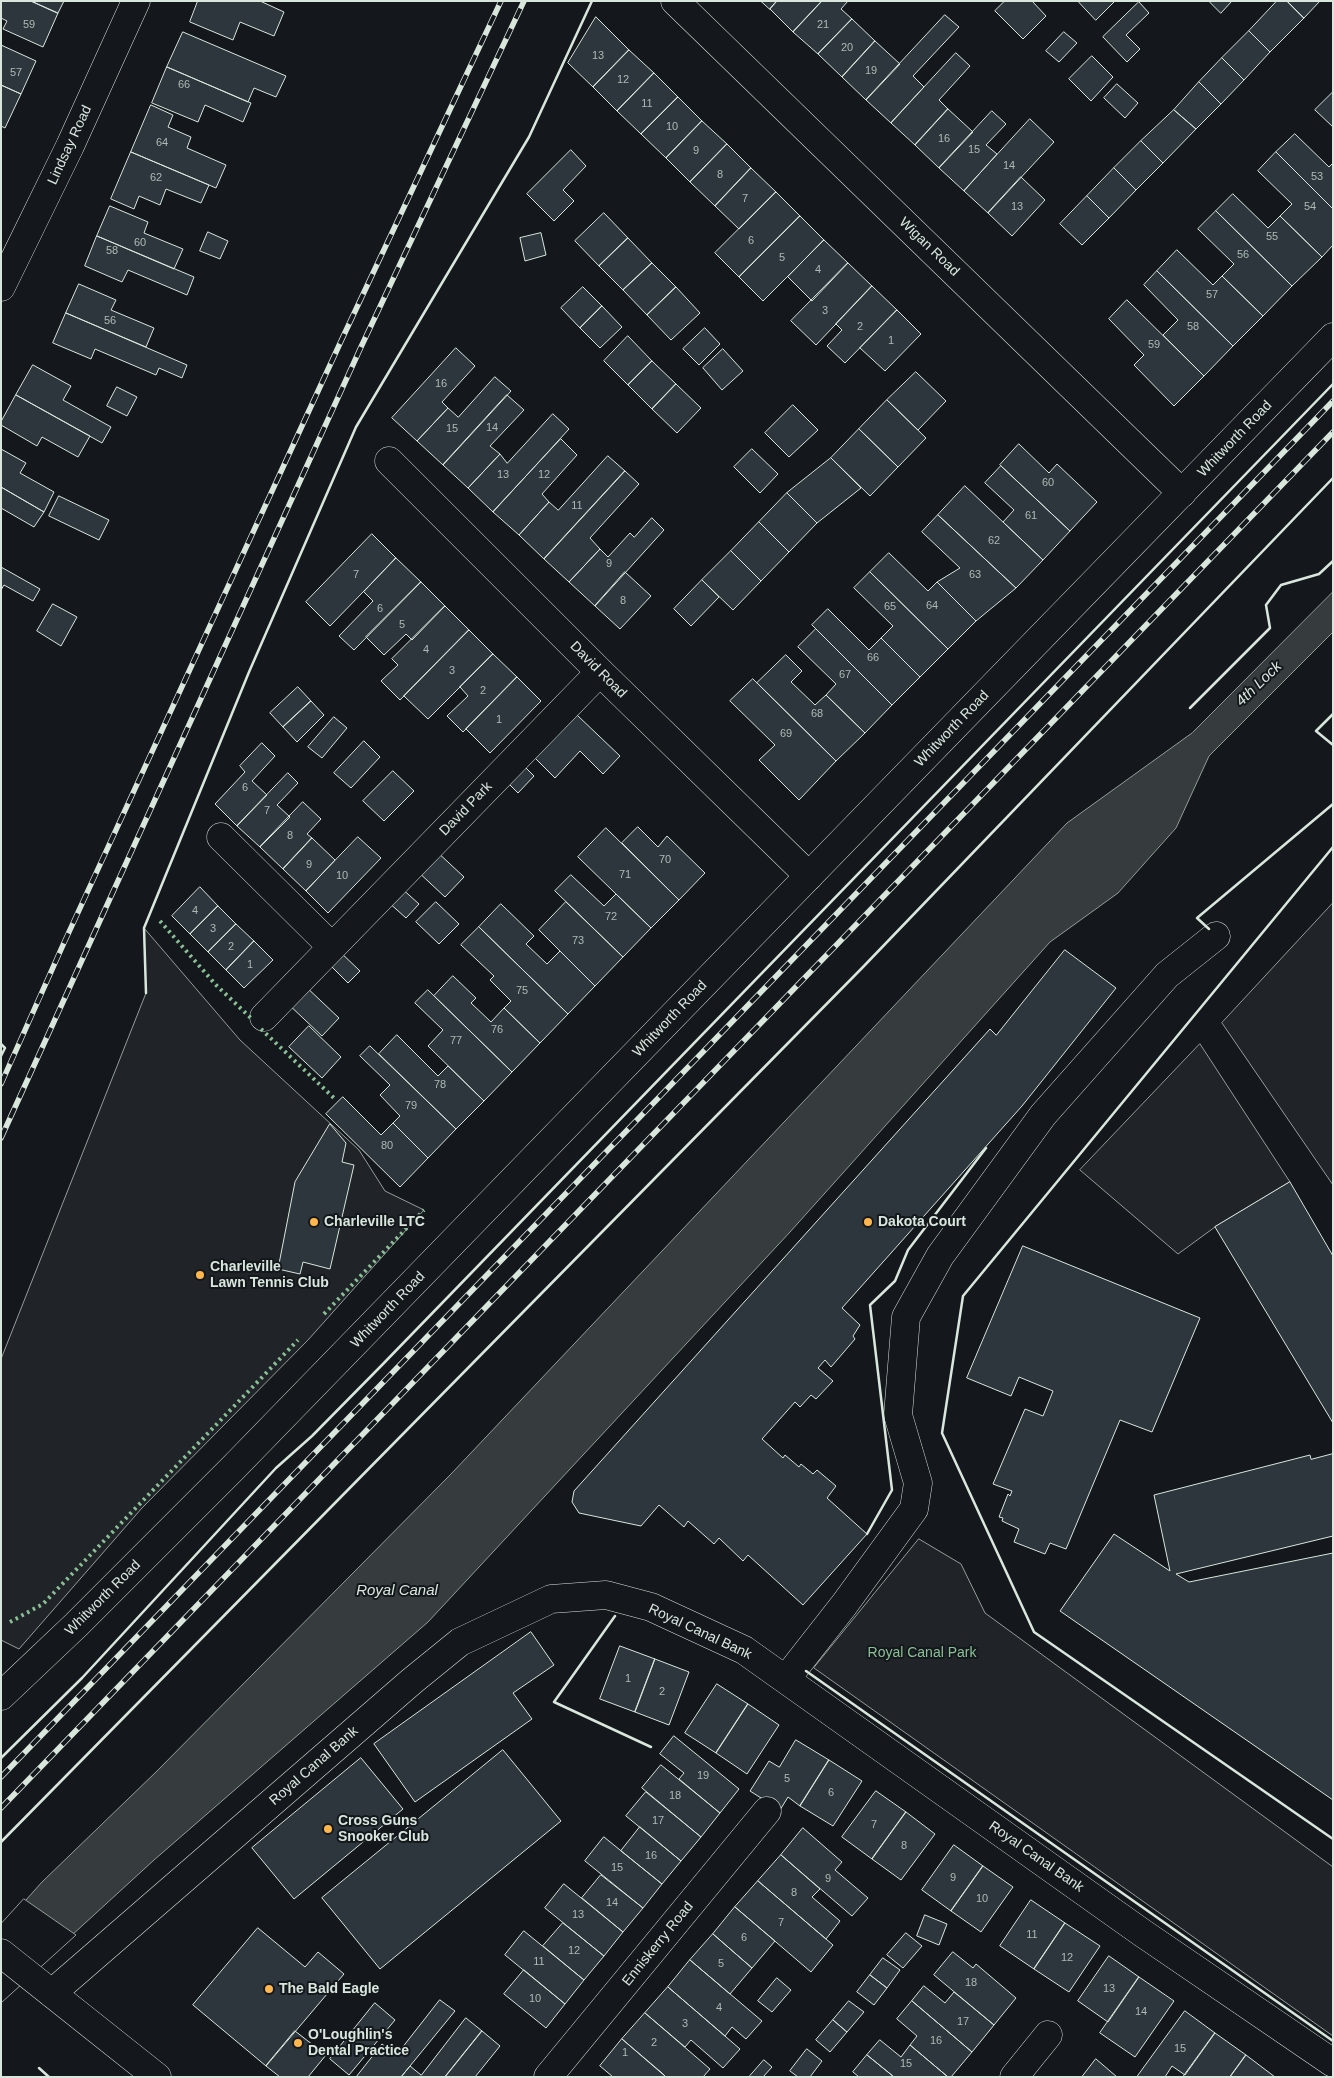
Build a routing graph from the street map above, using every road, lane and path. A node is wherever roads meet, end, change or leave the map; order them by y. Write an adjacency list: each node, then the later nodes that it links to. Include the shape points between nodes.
1 (136, 1): 3 (street, Lindsay Road)
2 (675, 1): 6 (street, Wigan Road)
3 (1, 287)
4 (1333, 337): 6 (street, Whitworth Road)
5 (389, 461): 7 (street, David Road)
6 (1182, 494): 9 (street, Whitworth Road)
7 (600, 672): 9 (street, David Road); 11 (street, David Park)
8 (221, 837): 11 (street)
9 (809, 876): 14 (street, Whitworth Road, via 233,1468)
10 (1216, 936): 13 (street, via 1167,974 1043,1115 940,1256 906,1317 898,1415 918,1483 914,1509)
11 (332, 947): 12 (street, David Park)
12 (264, 1018)
13 (786, 1679): 17 (street, Royal Canal Bank, via 744,1650 651,1607 606,1595 551,1599 460,1642); 19 (street, Royal Canal Bank, via 1141,1932)
14 (1, 1696)
15 (767, 1811): 21 (street, Enniskerry Road)
16 (1, 1953): 17 (street)
17 (52, 1993): 20 (street)
18 (1048, 2035): 22 (street)
19 (1333, 2063)
20 (157, 2077)
21 (548, 2077)
22 (1014, 2077)

